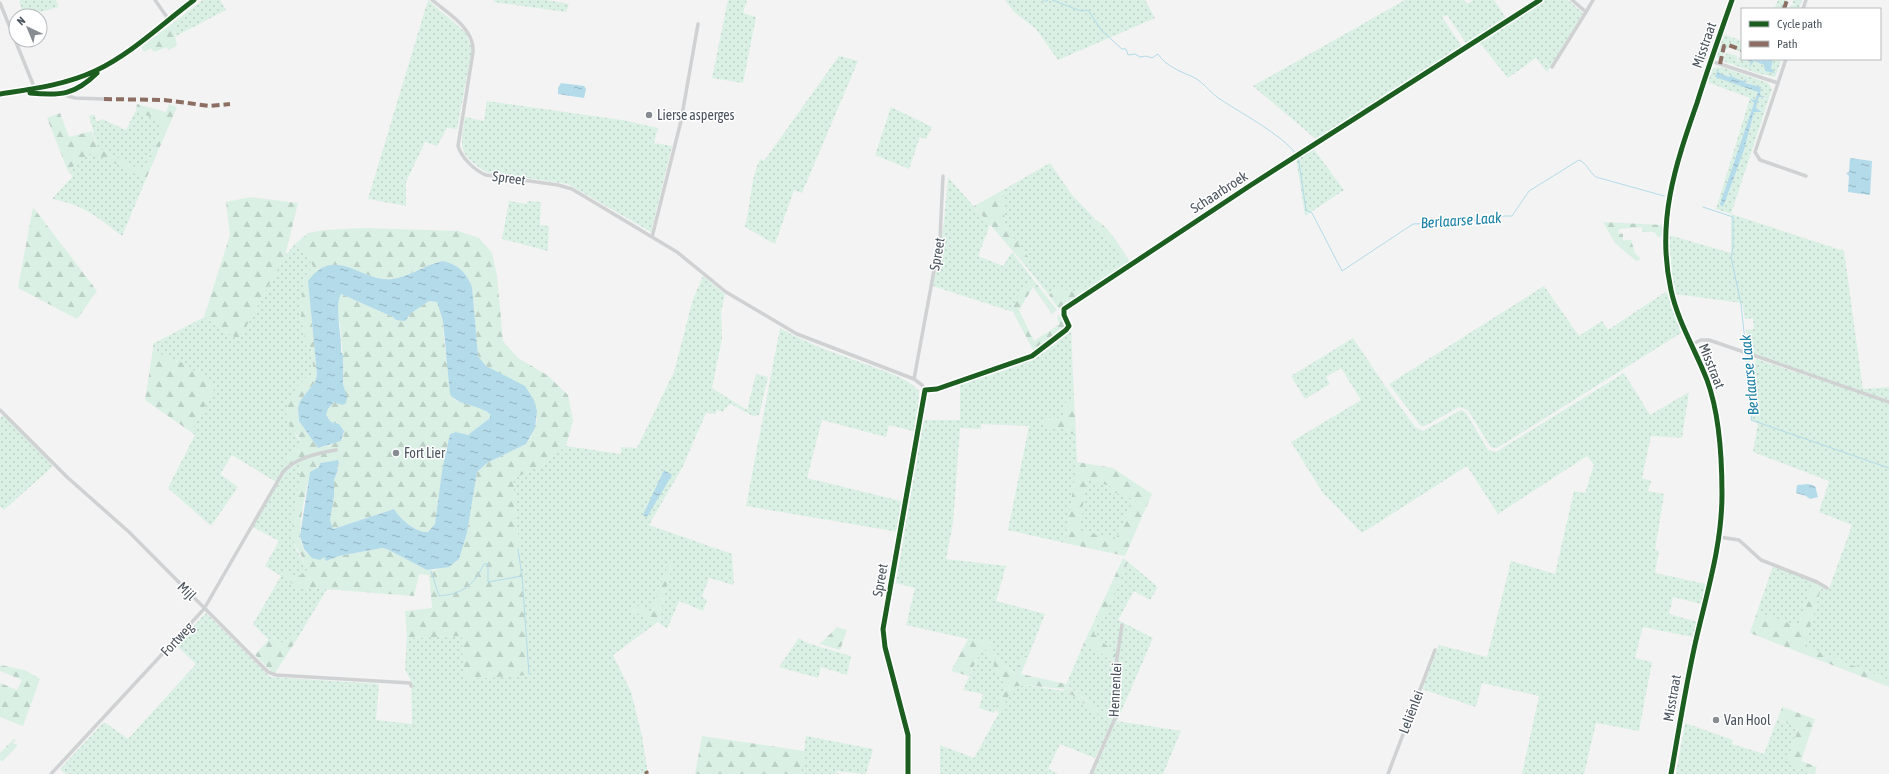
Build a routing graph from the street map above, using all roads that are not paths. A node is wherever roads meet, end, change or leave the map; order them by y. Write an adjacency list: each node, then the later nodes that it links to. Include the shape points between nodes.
1 (155, 0): 10 (street)
2 (194, 0): 10 (street)
3 (432, 0): 24 (street, Spreet, via 466,30 474,45 458,146 468,161 480,173 486,175 569,188)
4 (1540, 0): 27 (street, Schaarbroek, via 1257,181 1064,309 1069,326 1037,354 937,390)
5 (1572, 0): 9 (street)
6 (1594, 0): 9 (street)
7 (1732, 0): 13 (street, Misstraat)
8 (0, 3): 17 (street)
9 (1586, 12): 14 (street)
10 (168, 20): 15 (street, via 121,56)
11 (698, 24): 24 (street, via 681,121)
12 (1786, 60): 16 (street)
13 (1711, 61): 16 (street); 25 (street, Misstraat, via 1676,165 1666,223 1670,284)
14 (1552, 67)
15 (100, 68): 17 (street, via 65,82); 20 (street, via 90,80)
16 (1778, 83): 23 (street, via 1756,155 1760,160)
17 (35, 89): 18 (street)
18 (14, 92): 19 (street); 20 (street)
19 (0, 94)
20 (60, 94): 21 (street, via 75,98)
21 (104, 99)
22 (943, 176): 26 (street, Spreet, via 940,238)
23 (1806, 176)
24 (652, 237): 26 (street, Spreet, via 683,256 726,292 797,334)
25 (1690, 345): 28 (street, Misstraat, via 1701,340 1709,340); 31 (street, Misstraat, via 1706,378 1716,418 1722,494)
26 (914, 379): 27 (street, Spreet)
27 (925, 390): 38 (street, Spreet, via 883,629 885,647 908,736)
28 (1889, 402)
29 (0, 410): 33 (street, Mijl, via 67,477 129,532)
30 (336, 450): 33 (street, Fortweg, via 299,461 283,472)
31 (1719, 537): 32 (street, via 1739,540 1761,560); 41 (street, Misstraat, via 1691,661)
32 (1827, 588)
33 (204, 609): 36 (street, Mijl, via 273,674 410,683); 37 (street, Fortweg)
34 (1122, 625): 39 (street, Hennenlei, via 1115,671 1116,716)
35 (1435, 650): 40 (street, Leliënlei)
36 (411, 686)
37 (51, 774)
38 (908, 774)
39 (1091, 774)
40 (1388, 774)
41 (1671, 774)

